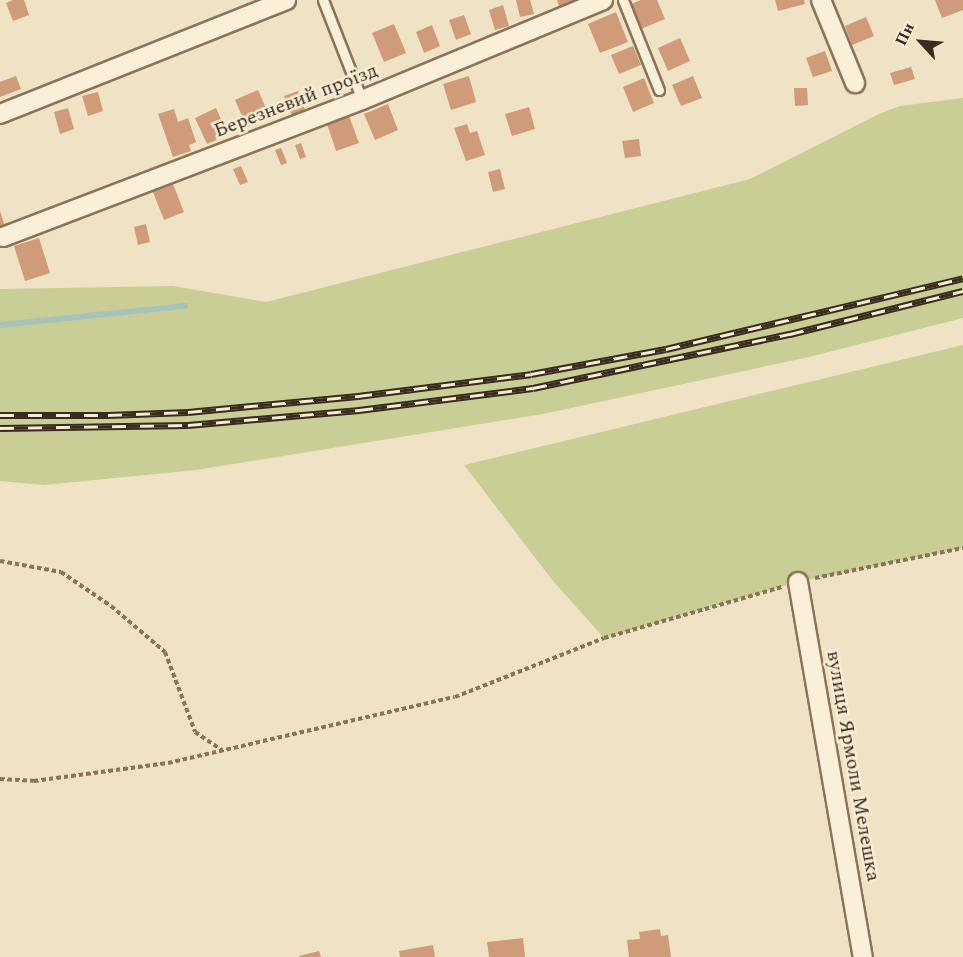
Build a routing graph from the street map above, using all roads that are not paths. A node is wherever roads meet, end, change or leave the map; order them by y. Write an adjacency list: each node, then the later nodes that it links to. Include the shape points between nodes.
1 (286, 0): 9 (street)
2 (323, 0): 8 (lane)
3 (603, 0): 8 (street, Березневий проїзд)
4 (623, 0): 7 (lane)
5 (820, 0): 6 (street)
6 (855, 83)
7 (659, 90)
8 (362, 100): 10 (street, Березневий проїзд)
9 (0, 114)
10 (3, 237)
11 (798, 582): 12 (street, вулиця Ярмоли Мелешка)
12 (863, 957)

